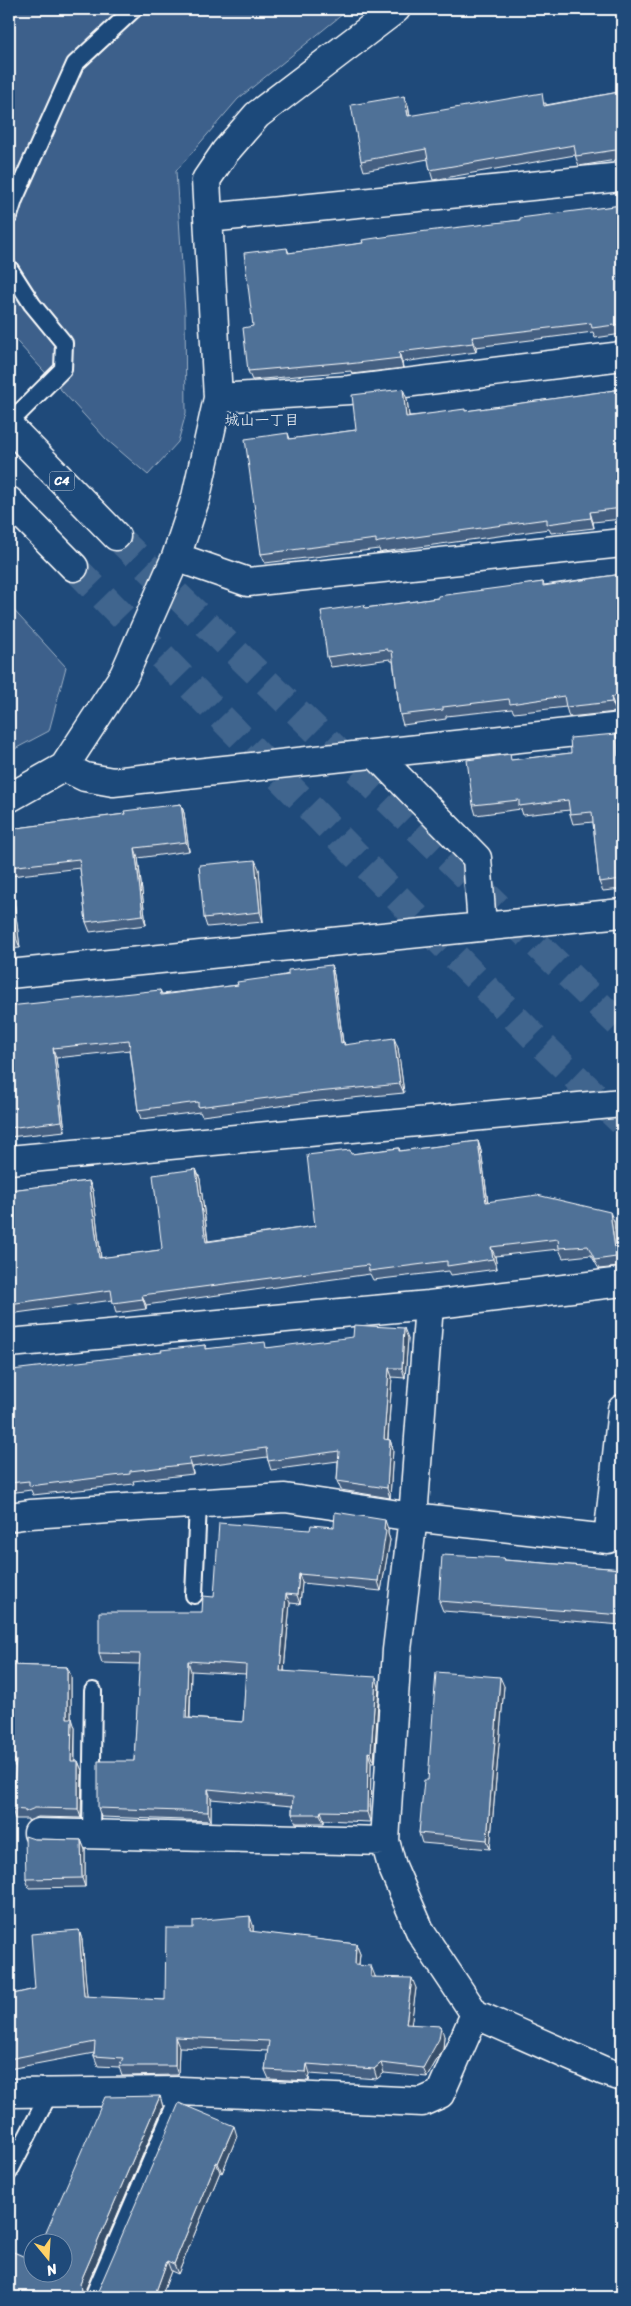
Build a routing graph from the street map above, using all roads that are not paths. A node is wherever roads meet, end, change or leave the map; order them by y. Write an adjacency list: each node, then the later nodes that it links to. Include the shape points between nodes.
1 (134, 9): 4 (lane, via 75,64)
2 (396, 9): 5 (main road, via 258,115 225,152 206,180)
3 (622, 177): 5 (main road)
4 (9, 216)
5 (208, 218): 8 (main road)
6 (9, 268): 9 (lane, via 64,344 62,369)
7 (622, 356): 8 (main road, via 349,390)
8 (218, 398): 13 (main road, via 196,497)
9 (9, 425): 11 (main road, C4)
10 (9, 501): 14 (main road)
11 (116, 536)
12 (622, 543): 13 (main road, via 248,582)
13 (176, 557): 17 (main road, via 124,675)
14 (74, 567)
15 (622, 727): 16 (main road)
16 (375, 754): 17 (main road, via 113,782 85,777); 20 (main road, via 477,858)
17 (64, 767): 18 (main road)
18 (9, 798)
19 (622, 913): 20 (main road)
20 (482, 926): 21 (main road)
21 (9, 974)
22 (622, 1103): 23 (main road)
23 (9, 1160)
24 (622, 1282): 25 (main road)
25 (429, 1304): 26 (main road); 30 (main road)
26 (9, 1343)
27 (622, 1409): 30 (main road, via 608,1539)
28 (198, 1504): 29 (main road); 30 (main road, via 285,1498); 31 (lane)
29 (9, 1517)
30 (413, 1517): 35 (main road, via 397,1650)
31 (194, 1595)
32 (93, 1691): 34 (lane)
33 (38, 1833): 34 (main road)
34 (91, 1834): 35 (main road)
35 (385, 1841): 36 (main road, via 392,1866 421,1933)
36 (475, 2014): 37 (main road); 38 (main road, via 440,2094 422,2102)
37 (622, 2077)
38 (181, 2091): 39 (main road); 42 (lane)
39 (50, 2092): 40 (main road); 41 (lane)
40 (9, 2093)
41 (9, 2172)
42 (93, 2297)

